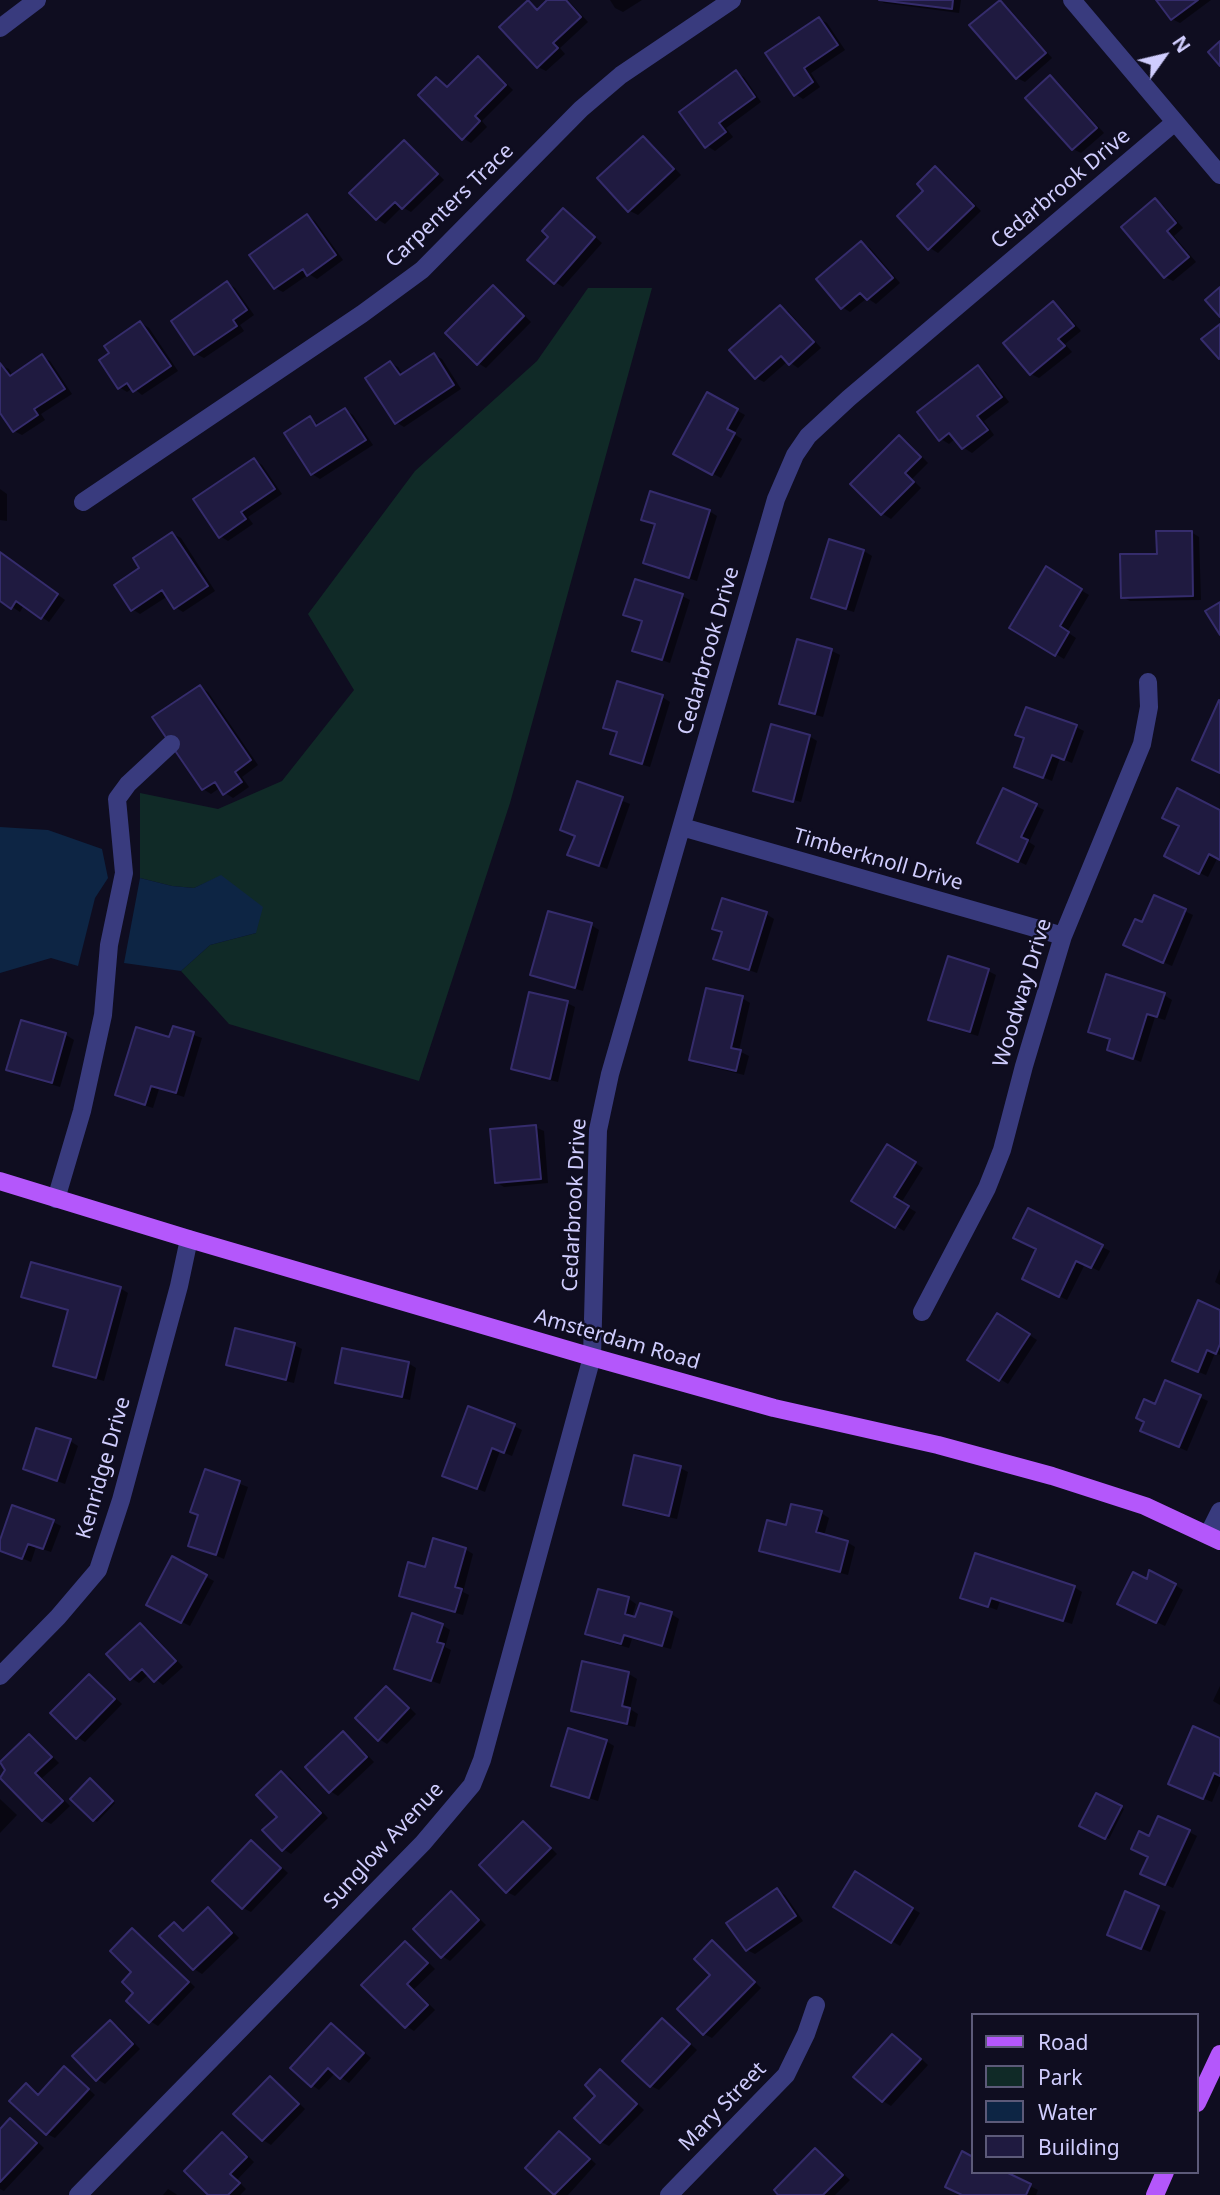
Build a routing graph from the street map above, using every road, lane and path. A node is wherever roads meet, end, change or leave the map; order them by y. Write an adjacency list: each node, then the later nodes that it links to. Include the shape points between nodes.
1 (37, 0): 4 (street)
2 (732, 0): 7 (street, Carpenters Trace, via 621,75 581,109 422,270)
3 (1072, 0): 5 (street)
4 (0, 28)
5 (1175, 122): 6 (street); 10 (street, Cedarbrook Drive, via 849,398 795,454 776,499)
6 (1220, 175)
7 (83, 502)
8 (1148, 682): 11 (street, Woodway Drive, via 1142,744)
9 (171, 744): 13 (street, via 117,799 124,873 109,945 103,1015)
10 (682, 827): 11 (street, Timberknoll Drive); 16 (street, Cedarbrook Drive, via 597,1130)
11 (1063, 936): 15 (street, Woodway Drive, via 1002,1150)
12 (0, 1181): 13 (main road, Amsterdam Road)
13 (56, 1199): 14 (main road, Amsterdam Road)
14 (189, 1239): 16 (main road, Amsterdam Road); 19 (street, Kenridge Drive, via 121,1500 98,1570)
15 (922, 1312)
16 (592, 1357): 18 (main road, Amsterdam Road, via 774,1408 1052,1476 1145,1506); 24 (street, Sunglow Avenue, via 482,1760 471,1785 423,1843)
17 (1220, 1511): 18 (street)
18 (1214, 1538)
19 (0, 1676)
20 (816, 2005): 25 (street, Mary Street, via 786,2075)
21 (1220, 2054): 22 (main road)
22 (1199, 2099)
23 (1164, 2174): 26 (main road)
24 (78, 2195)
25 (669, 2195)
26 (1155, 2195)

